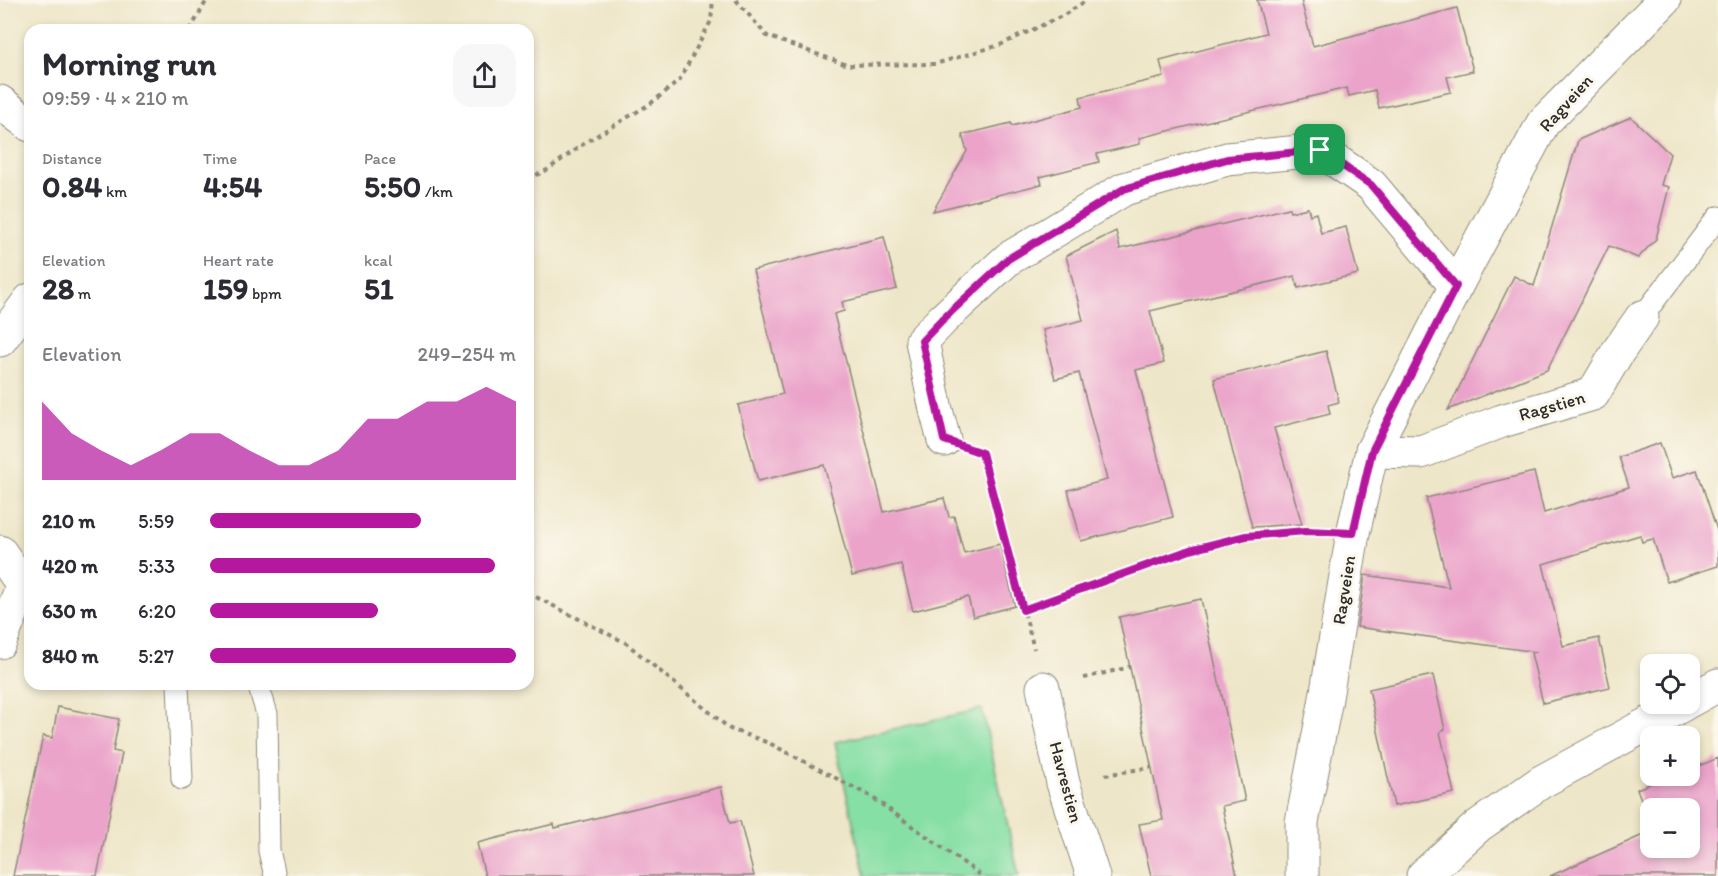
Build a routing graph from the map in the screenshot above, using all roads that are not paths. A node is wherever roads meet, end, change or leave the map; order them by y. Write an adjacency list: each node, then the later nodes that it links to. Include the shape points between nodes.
1 (1664, 0): 5 (street, Ragveien, via 1543,123)
2 (0, 102): 3 (street)
3 (24, 120)
4 (1718, 217): 7 (lane, Ragstien)
5 (1456, 286): 9 (street, via 1371,185 1320,150 1227,159 1140,184 1124,189 1008,259 922,341); 10 (street, Ragveien)
6 (24, 308): 8 (street)
7 (1642, 317): 10 (street, Ragstien, via 1593,394 1502,421 1421,452)
8 (0, 340)
9 (944, 440)
10 (1372, 451): 22 (street, Ragveien, via 1353,533 1302,822)
11 (0, 552): 12 (street, via 23,585)
12 (0, 642)
13 (1718, 685): 17 (street)
14 (1043, 688): 21 (street, Havrestien, via 1063,783)
15 (178, 690): 19 (lane)
16 (260, 690): 20 (lane, via 267,714 269,851)
17 (1700, 695)
18 (1666, 714): 23 (street, via 1541,782 1478,826)
19 (182, 778)
20 (275, 876)
21 (1093, 876)
22 (1302, 876)
23 (1423, 876)

